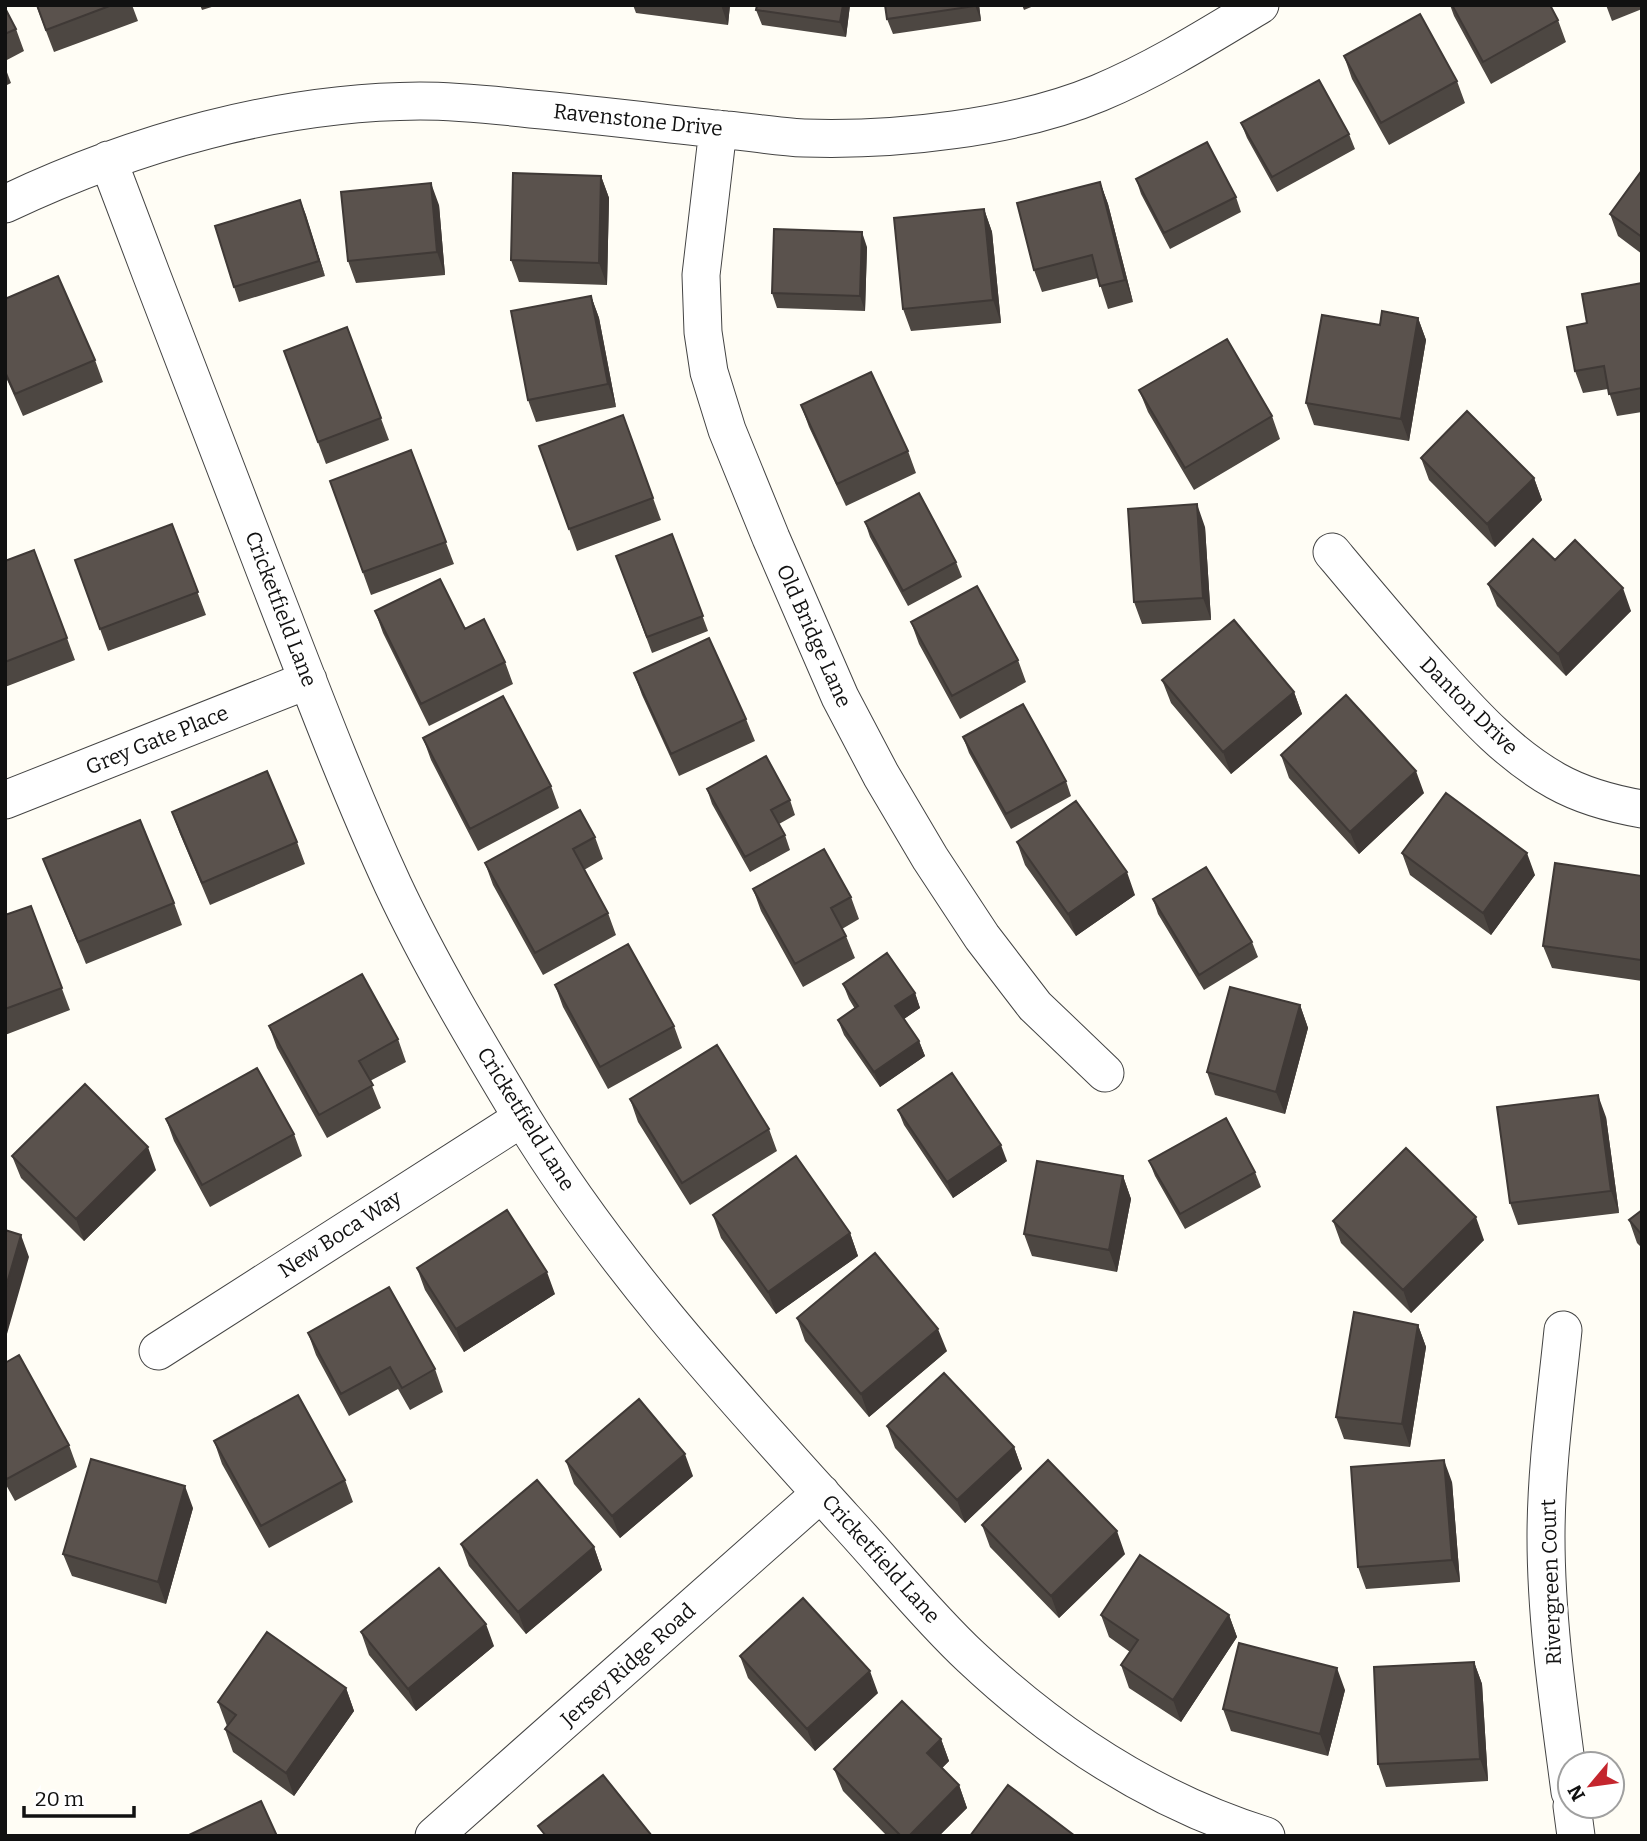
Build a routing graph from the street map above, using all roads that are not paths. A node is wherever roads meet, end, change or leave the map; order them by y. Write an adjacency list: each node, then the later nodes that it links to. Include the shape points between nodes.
1 (1259, 5): 2 (street, Ravenstone Drive, via 1152,68 1097,94 1034,114 883,137 803,138)
2 (718, 129): 3 (street, Ravenstone Drive, via 422,101 298,111 237,122); 9 (street, Old Bridge Lane, via 701,275 703,332 709,372 727,430 771,538 840,697 930,858 1035,1006)
3 (108, 160): 4 (street, Ravenstone Drive); 6 (street, Cricketfield Lane)
4 (5, 204)
5 (1332, 552): 8 (street, Danton Drive, via 1435,673 1516,755 1557,782)
6 (308, 680): 7 (street, Grey Gate Place); 10 (street, Cricketfield Lane, via 396,891)
7 (5, 800)
8 (1642, 809)
9 (1105, 1073)
10 (522, 1118): 12 (street, New Boca Way); 13 (street, Cricketfield Lane, via 658,1310)
11 (1563, 1330): 14 (street, Rivergreen Court, via 1546,1539)
12 (159, 1351)
13 (821, 1493): 15 (street, Jersey Ridge Road); 16 (street, Cricketfield Lane, via 968,1654 1073,1742 1198,1811)
14 (1565, 1750)
15 (434, 1836)
16 (1266, 1836)

